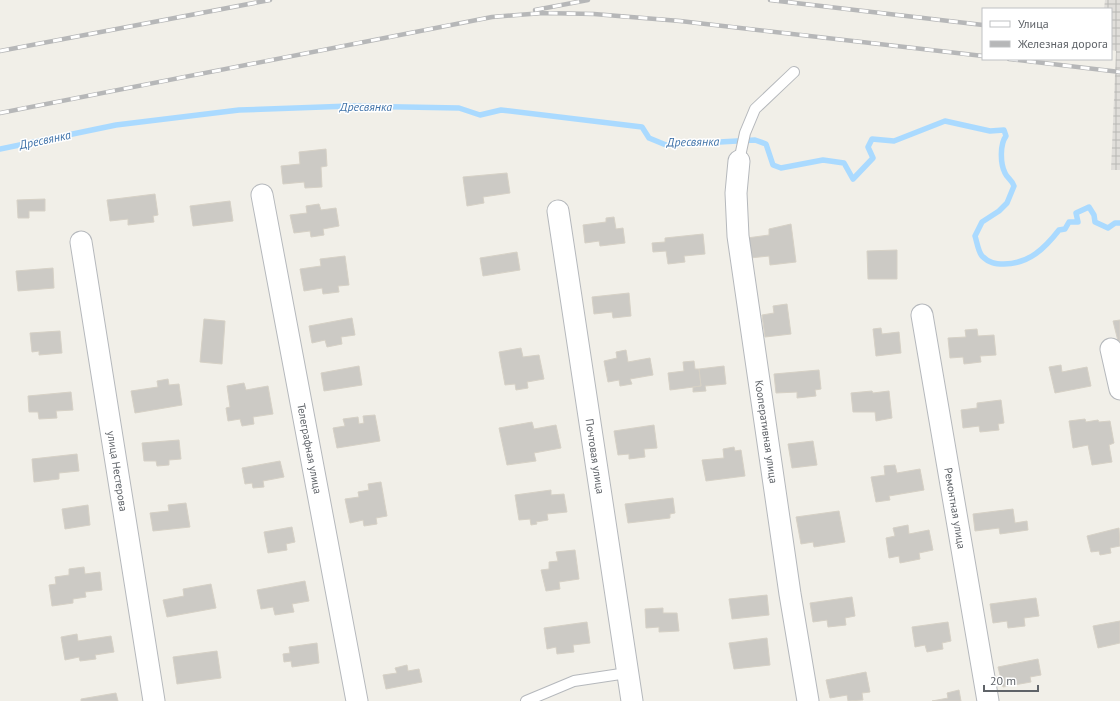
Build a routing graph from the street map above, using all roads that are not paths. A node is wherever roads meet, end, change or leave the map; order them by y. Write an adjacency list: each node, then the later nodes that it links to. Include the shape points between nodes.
1 (794, 72): 2 (lane, via 755,109 745,133)
2 (739, 161): 14 (street, Кооперативная улица, via 736,193 738,236)
3 (262, 195): 11 (street, Телеграфная улица)
4 (558, 211): 9 (street, Почтовая улица)
5 (81, 242): 10 (street, улица Нестерова)
6 (922, 315): 15 (street, Ремонтная улица)
7 (1111, 349): 8 (street)
8 (1120, 389)
9 (627, 673): 12 (lane, via 574,681); 13 (street, Почтовая улица)
10 (154, 701)
11 (358, 701)
12 (526, 701)
13 (632, 701)
14 (808, 701)
15 (988, 701)

